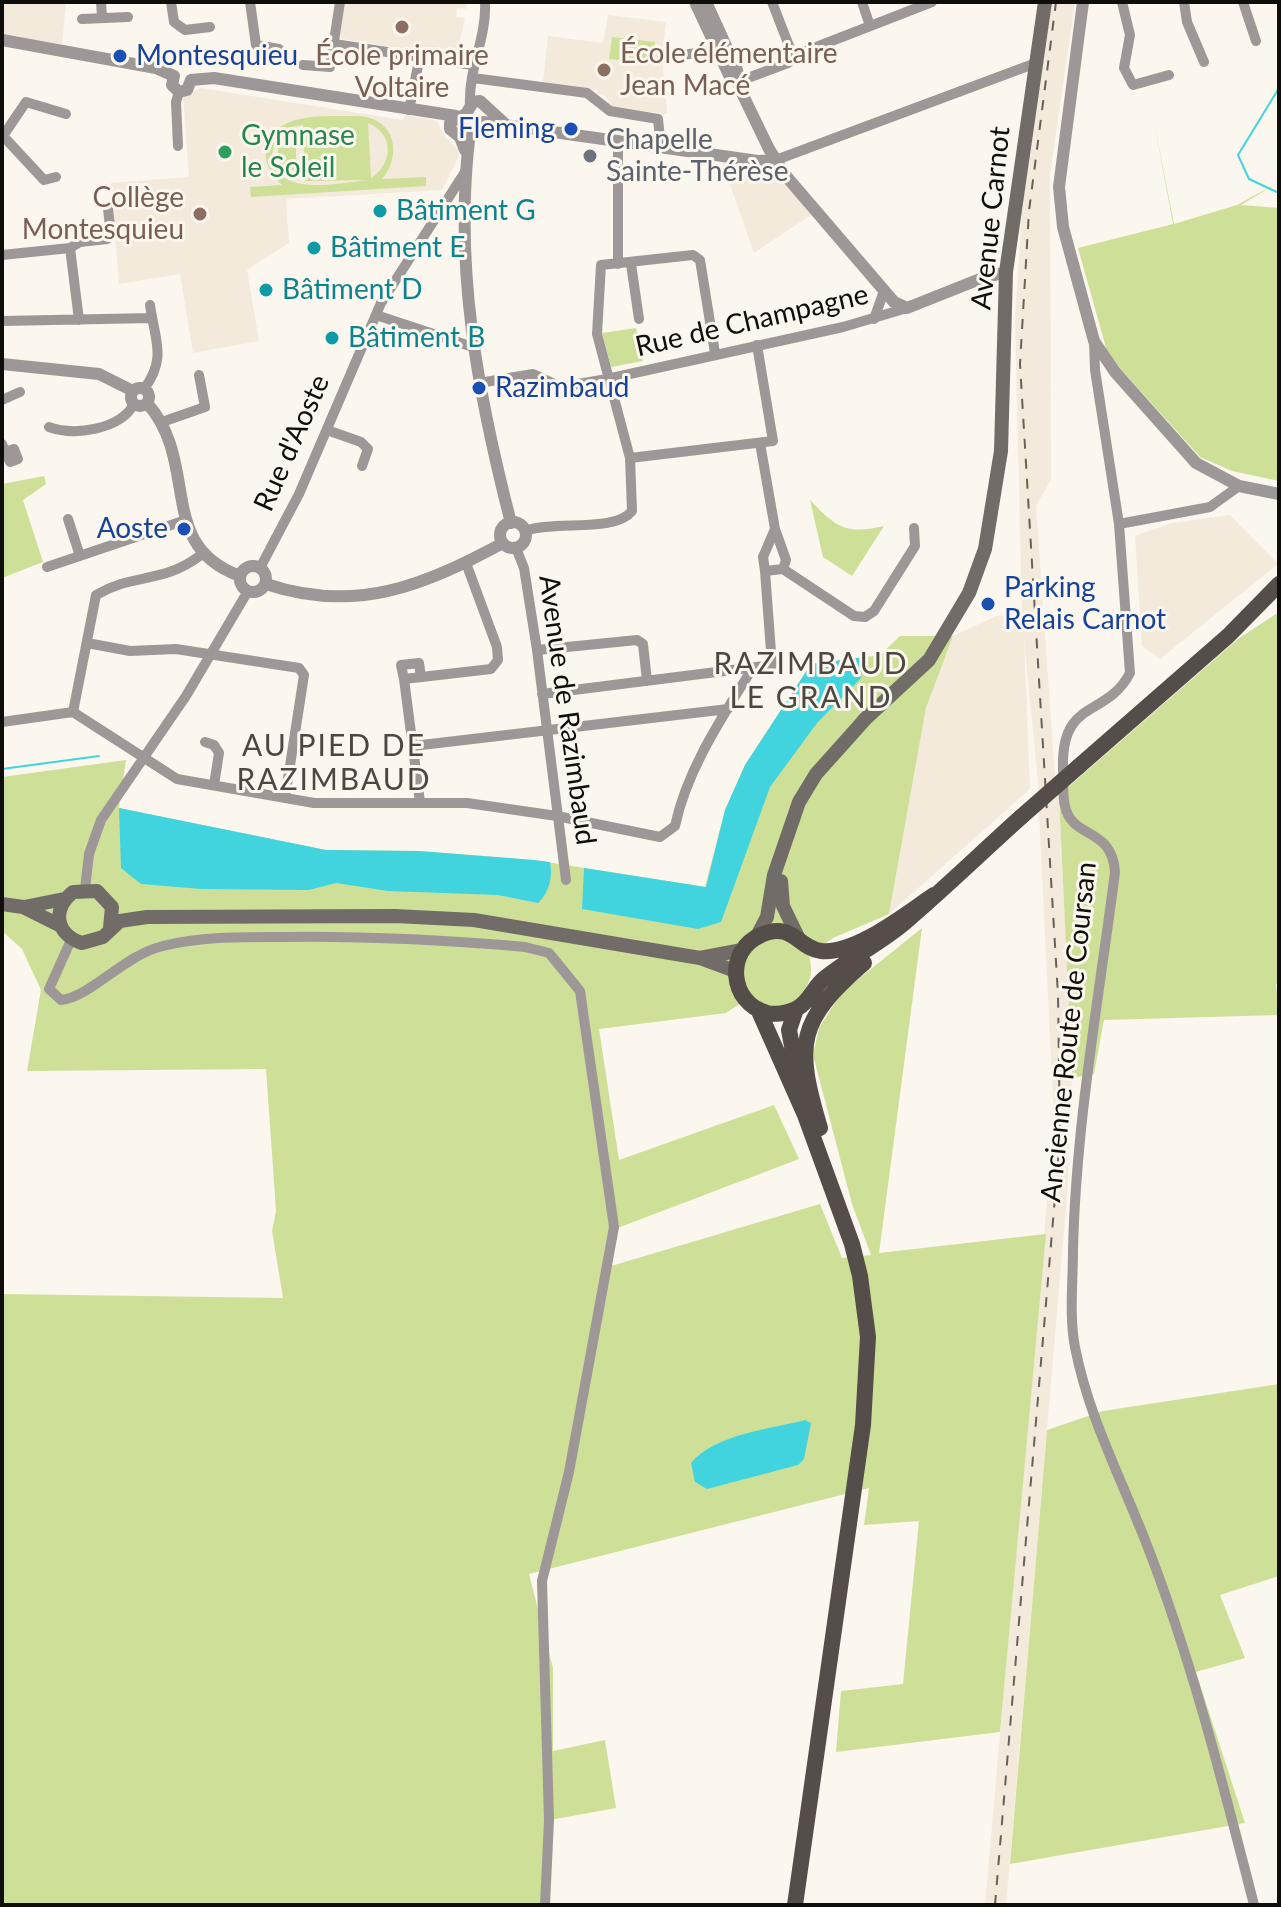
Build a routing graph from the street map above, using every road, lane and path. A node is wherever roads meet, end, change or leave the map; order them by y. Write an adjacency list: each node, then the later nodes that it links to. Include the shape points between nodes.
1 (101, 2): 16 (street)
2 (171, 2): 20 (street, via 174,22 185,30)
3 (250, 2): 24 (street, via 256,45)
4 (340, 2): 23 (street)
5 (485, 2): 32 (street)
6 (695, 2): 25 (street)
7 (706, 2): 37 (street, via 737,70)
8 (772, 2): 27 (street)
9 (862, 2): 19 (street)
10 (932, 2): 19 (street)
11 (1045, 2): 30 (main road, Avenue Carnot)
12 (1083, 2): 67 (street, via 1059,187 1063,227)
13 (1122, 2): 33 (street, via 1130,35 1124,68 1133,85)
14 (1184, 2): 29 (street)
15 (1243, 2): 22 (street)
16 (102, 16): 17 (street); 18 (street)
17 (128, 17)
18 (82, 19)
19 (870, 26): 27 (street)
20 (210, 27)
21 (2, 40): 34 (street, via 156,68)
22 (1256, 41)
23 (334, 44): 26 (street); 31 (street, via 330,67)
24 (279, 49)
25 (717, 50): 28 (street); 37 (street)
26 (420, 56): 32 (street); 39 (street)
27 (793, 56): 37 (street, via 788,63)
28 (662, 58)
29 (1204, 62)
30 (1036, 63): 48 (street); 56 (main road, Avenue Carnot)
31 (303, 65)
32 (473, 65): 36 (street)
33 (1169, 75)
34 (174, 76): 35 (street, via 184,73); 38 (street, via 172,85)
35 (191, 80): 38 (street, via 187,90); 39 (street, via 214,78)
36 (473, 80): 40 (street); 47 (street, via 587,93 610,111 658,119)
37 (737, 82): 48 (street)
38 (179, 92): 46 (street)
39 (409, 110): 42 (street)
40 (480, 110): 42 (street); 43 (street); 45 (street, via 507,125)
41 (66, 114): 44 (street, via 26,102)
42 (453, 120): 43 (street, via 453,134)
43 (465, 134): 49 (street)
44 (2, 136): 50 (street, via 44,180)
45 (618, 141): 47 (street); 54 (street)
46 (178, 146)
47 (661, 148): 48 (street)
48 (776, 160): 57 (street)
49 (465, 172): 60 (street, Rue d'Aoste); 66 (street, via 465,275)
50 (56, 177)
51 (108, 209): 52 (street, via 111,235)
52 (70, 248): 53 (street); 64 (street)
53 (2, 255)
54 (618, 264): 55 (street); 72 (street, via 601,265 597,334)
55 (631, 264): 62 (street); 69 (street, via 693,255 700,260)
56 (1006, 272): 59 (street); 125 (main road, Avenue Carnot, via 1001,451 985,549 954,621 929,660 816,774 799,802)
57 (884, 291): 59 (street); 63 (street)
58 (150, 305): 61 (street)
59 (907, 308): 63 (street, Rue de Champagne)
60 (376, 315): 66 (street, via 454,340); 79 (street, Rue d'Aoste)
61 (152, 318): 64 (street); 75 (street, via 160,360)
62 (639, 319)
63 (874, 319): 68 (street, Rue de Champagne)
64 (79, 320): 65 (street)
65 (2, 321)
66 (472, 340): 73 (street)
67 (1094, 341): 83 (street, via 1171,439 1196,463); 88 (street, Ancienne Route de Coursan)
68 (757, 345): 69 (street, Rue de Champagne); 80 (street, via 773,441)
69 (715, 353): 72 (street, Rue de Champagne)
70 (2, 364): 75 (street, via 99,374)
71 (199, 375): 77 (street, via 205,407)
72 (607, 379): 73 (street, Rue de Champagne, via 561,387 533,374); 81 (street)
73 (479, 383): 87 (street)
74 (20, 392): 76 (street)
75 (139, 397): 77 (street); 78 (street, via 116,424 63,432)
76 (2, 400)
77 (162, 422): 86 (street, via 175,456)
78 (49, 427)
79 (327, 430): 82 (street, via 368,449); 98 (street, Rue d'Aoste)
80 (760, 443): 81 (street); 90 (street)
81 (630, 458): 91 (street, via 634,501 627,518 539,525)
82 (362, 466)
83 (1239, 486): 84 (street); 88 (street, via 1210,507)
84 (1277, 495)
85 (68, 519): 95 (street)
86 (186, 520): 94 (street); 95 (street)
87 (511, 523): 91 (street); 92 (street, via 501,531)
88 (1119, 524): 149 (street, Ancienne Route de Coursan, via 1130,673 1124,685 1074,722 1064,736 1063,752 1065,808 1074,823 1114,853 1115,872 1079,1128 1074,1345 1100,1434 1145,1540 1179,1644)
89 (914, 528): 99 (street, via 915,546 865,617 854,616)
90 (775, 529): 99 (street, via 786,560); 100 (street, via 763,557)
91 (525, 531): 93 (street, via 524,543)
92 (503, 543): 93 (street); 96 (street)
93 (516, 548): 108 (street, Avenue de Razimbaud)
94 (201, 555): 101 (street); 107 (street, via 179,571 134,579 96,595)
95 (80, 556): 97 (street)
96 (466, 563): 102 (street, via 356,599); 118 (street, via 498,660 491,669 404,679)
97 (47, 567)
98 (260, 568): 101 (street, via 248,567); 102 (street)
99 (783, 569): 100 (street)
100 (765, 571): 110 (street, via 772,665)
101 (240, 576): 104 (street)
102 (266, 584): 104 (street)
103 (1279, 584): 106 (main road)
104 (248, 591): 109 (street)
105 (1279, 601): 106 (main road)
106 (1228, 636): 124 (main road, bridge)
107 (87, 643): 109 (street, via 130,651); 114 (street)
108 (537, 650): 111 (street, via 637,640 643,644); 112 (street, Avenue de Razimbaud)
109 (212, 654): 119 (street); 121 (street, via 299,668 304,675)
110 (752, 669): 111 (street); 113 (street)
111 (647, 681): 112 (street)
112 (542, 694): 116 (street, Avenue de Razimbaud)
113 (728, 709): 116 (street); 123 (street, via 666,836)
114 (73, 712): 115 (street); 119 (street)
115 (2, 722)
116 (547, 731): 118 (street); 123 (street, Avenue de Razimbaud)
117 (205, 742): 120 (street, via 219,753)
118 (413, 746): 122 (street)
119 (143, 759): 120 (street, via 177,779); 127 (street, via 101,820 89,854)
120 (214, 785): 121 (street)
121 (285, 798): 122 (street, via 314,803)
122 (420, 802): 123 (street)
123 (557, 816): 126 (street, Avenue de Razimbaud)
124 (993, 842): 128 (main road); 146 (main road, via 947,891 832,991 811,1019 806,1063)
125 (783, 849): 136 (main road, Avenue Carnot, via 767,917); 138 (main road, via 783,906)
126 (566, 880)
127 (85, 889): 129 (main road); 130 (main road)
128 (934, 895): 138 (main road, via 850,945 822,951); 142 (main road, via 867,953)
129 (106, 898): 133 (main road, via 120,909); 135 (main road, via 113,918)
130 (64, 899): 132 (main road); 134 (main road)
131 (2, 904): 132 (main road)
132 (23, 907): 134 (main road)
133 (147, 917): 135 (main road); 140 (main road, via 474,920)
134 (59, 925): 137 (main road)
135 (110, 928): 137 (main road, via 93,942)
136 (757, 936): 138 (main road, via 776,931); 139 (main road)
137 (71, 940): 147 (street, via 49,989 61,1000 74,998 130,958 160,946 378,936 549,953 580,991 614,1227 569,1472 542,1581 549,1820)
138 (803, 941): 142 (main road, via 818,967)
139 (742, 950): 140 (main road); 141 (main road)
140 (700, 958): 141 (main road)
141 (735, 971): 143 (main road, via 741,993)
142 (815, 987): 144 (main road)
143 (758, 1009): 144 (main road, via 776,1014); 145 (main road)
144 (796, 1009): 145 (main road, via 789,1030)
145 (805, 1115): 146 (main road)
146 (844, 1219): 148 (main road, via 865,1305 868,1380)
147 (545, 1905)
148 (795, 1905)
149 (1254, 1905)

